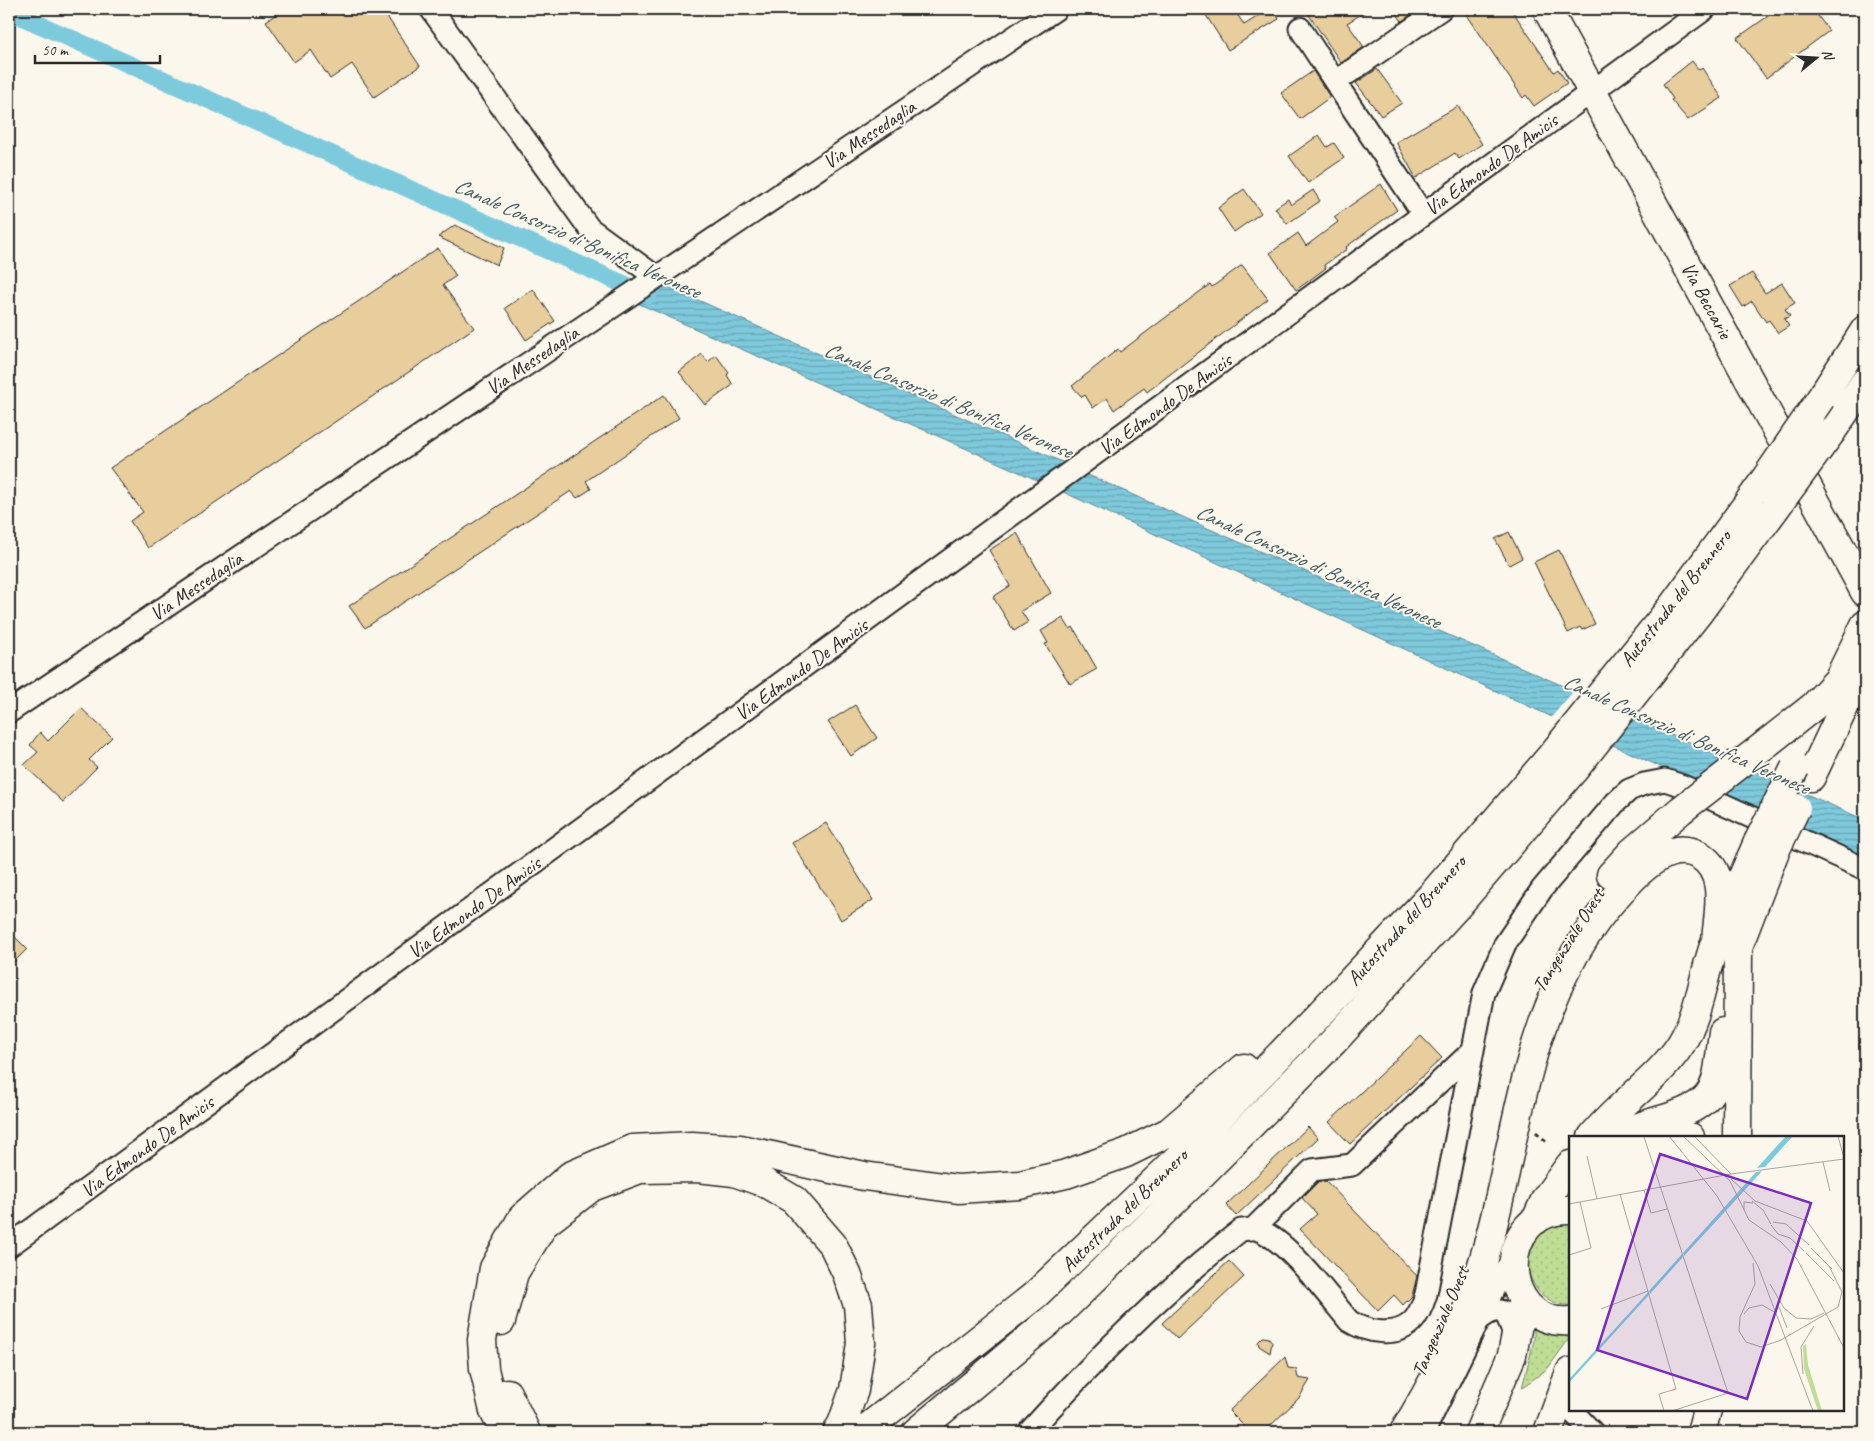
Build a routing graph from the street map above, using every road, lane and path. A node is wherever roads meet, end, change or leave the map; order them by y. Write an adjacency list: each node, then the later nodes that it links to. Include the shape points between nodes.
1 (431, 9): 10 (street, via 589,228)
2 (1056, 9): 10 (street, Via Messedaglia)
3 (1441, 9): 7 (street)
4 (1547, 9): 8 (main road, Via Beccarie)
5 (1705, 9): 8 (street, Via Edmondo De Amicis)
6 (1300, 28): 7 (street)
7 (1335, 82): 9 (street)
8 (1592, 90): 9 (street, Via Edmondo De Amicis); 13 (main road, Via Beccarie)
9 (1423, 214): 32 (street, Via Edmondo De Amicis)
10 (656, 277): 16 (street, Via Messedaglia)
11 (1865, 330): 17 (main road, Autostrada del Brennero, bridge, via 1759,488 1674,604 1613,678)
12 (1865, 382): 17 (main road, Autostrada del Brennero, bridge, via 1774,510 1635,694)
13 (1865, 592)
14 (1865, 624): 15 (main road, Tangenziale Ovest)
15 (1853, 668): 20 (main road, Tangenziale Ovest, bridge, via 1767,847); 51 (main road, Tangenziale Ovest, bridge, via 1814,706 1632,852 1604,882 1554,956 1533,995 1508,1076 1485,1188 1457,1287 1413,1384)
16 (9, 712)
17 (1562, 764): 19 (main road, Autostrada del Brennero); 35 (main road, Autostrada del Brennero, via 1460,903 1334,1041)
18 (1865, 869): 21 (street, via 1683,786 1665,780 1629,790 1542,889 1505,944 1484,993)
19 (1431, 896): 44 (main road, via 1346,969 1290,1027 1170,1132 1126,1153 1066,1174 1020,1185 958,1190 864,1176 740,1149 692,1146 632,1149 570,1176 522,1218 494,1268 482,1340 484,1369 494,1411); 47 (main road, Autostrada del Brennero, via 1178,1159 1034,1296)
20 (1727, 944): 23 (main road, via 1716,1080 1712,1091 1686,1114); 24 (main road, via 1699,998 1682,1042 1671,1058); 26 (main road, Tangenziale Ovest); 52 (main road, via 1719,881 1706,860 1684,851 1658,857 1646,864 1607,907 1574,954 1543,1018 1530,1059 1492,1223 1469,1304)
21 (1472, 1051): 31 (street, via 1352,1165 1312,1170); 31 (street, via 1426,1294 1420,1312 1411,1323 1386,1331 1360,1328 1349,1320 1284,1247)
22 (1536, 1132): 27 (path)
23 (1631, 1132): 25 (main road, via 1663,1126)
24 (1593, 1136)
25 (1688, 1136)
26 (1737, 1136)
27 (1548, 1142)
28 (1569, 1166): 30 (main road, via 1546,1198)
29 (1569, 1210): 30 (main road, via 1548,1213)
30 (1536, 1220): 33 (main road, via 1517,1242)
31 (1254, 1228): 50 (street, via 1241,1230 1151,1308 1082,1373)
32 (9, 1246)
33 (1513, 1260): 34 (main road, via 1516,1286); 36 (street, via 1499,1278)
34 (1523, 1298): 37 (main road, via 1542,1315); 38 (main road)
35 (1058, 1314): 48 (main road, Autostrada del Brennero); 49 (main road)
36 (1480, 1319): 38 (street, via 1491,1310 1498,1309 1507,1318); 53 (street)
37 (1569, 1321)
38 (1516, 1341): 54 (main road)
39 (1569, 1383): 40 (main road)
40 (1567, 1405): 55 (main road)
41 (1573, 1411): 56 (street)
42 (1707, 1411): 57 (main road)
43 (1720, 1411): 58 (main road)
44 (504, 1432)
45 (526, 1432): 46 (main road, via 508,1395 500,1360 501,1318 514,1273 544,1224 592,1188 640,1169 698,1168 734,1172 765,1183 794,1200 833,1245 858,1305 861,1343 854,1390)
46 (837, 1432)
47 (862, 1432)
48 (916, 1432)
49 (946, 1432)
50 (1029, 1432)
51 (1384, 1432)
52 (1404, 1432)
53 (1424, 1432)
54 (1479, 1432)
55 (1548, 1432)
56 (1592, 1432)
57 (1701, 1432)
58 (1715, 1432)

